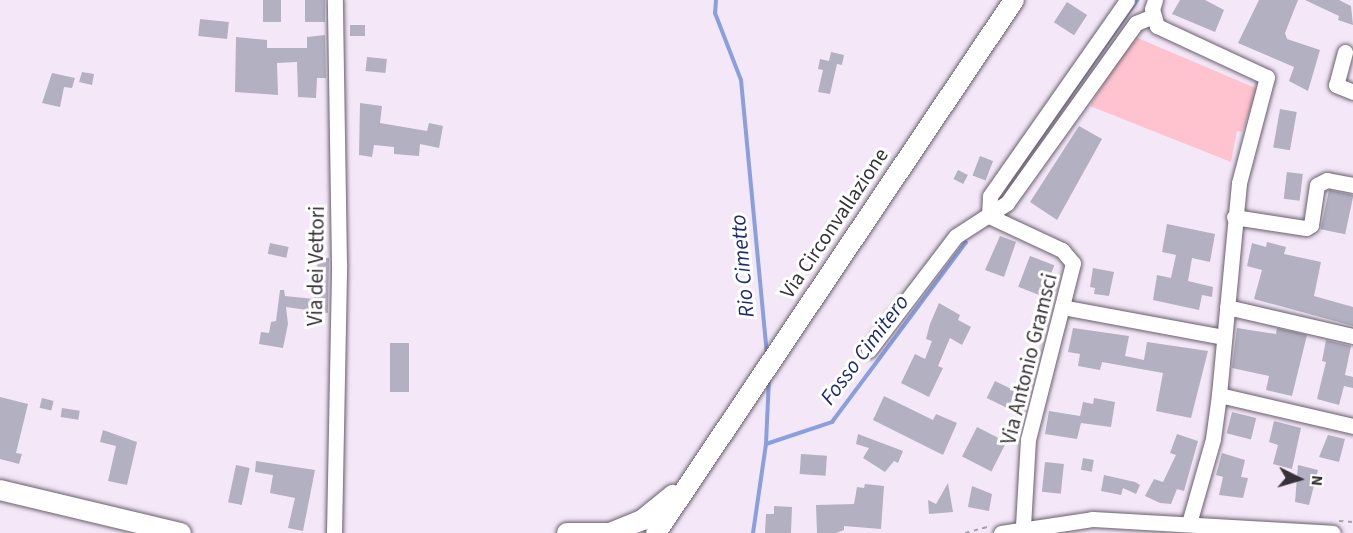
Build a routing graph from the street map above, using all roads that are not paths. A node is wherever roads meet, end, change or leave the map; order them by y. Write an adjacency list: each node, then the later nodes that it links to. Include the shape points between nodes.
1 (335, 0): 22 (street, Via dei Vettori, via 339,264)
2 (1014, 0): 17 (main road, Via Circonvallazione)
3 (1127, 0): 8 (street, via 990,196)
4 (1154, 8): 8 (street, via 1136,23 1007,203); 9 (street, via 1157,26 1267,77 1246,149)
5 (1345, 52): 6 (street, via 1336,85)
6 (1353, 92)
7 (1353, 185): 9 (street, via 1328,180 1317,185 1311,225 1306,228)
8 (989, 216): 10 (street, Via Antonio Gramsci, via 1027,231 1072,258); 14 (street, via 956,236)
9 (1234, 217): 11 (street)
10 (1062, 307): 13 (street); 20 (street, Via Antonio Gramsci, via 1028,439)
11 (1227, 307): 12 (street); 13 (street)
12 (1353, 336)
13 (1224, 337): 15 (street)
14 (868, 350)
15 (1219, 395): 16 (street); 19 (street, via 1213,439)
16 (1353, 426)
17 (697, 469): 24 (main road, via 656,510 626,529); 25 (main road, Via Circonvallazione)
18 (0, 490): 21 (main road)
19 (1189, 524): 20 (street, via 1092,519); 27 (street)
20 (1023, 527): 26 (street)
21 (181, 533)
22 (334, 533)
23 (567, 533): 24 (main road)
24 (610, 533)
25 (656, 533)
26 (1001, 533)
27 (1333, 533)

